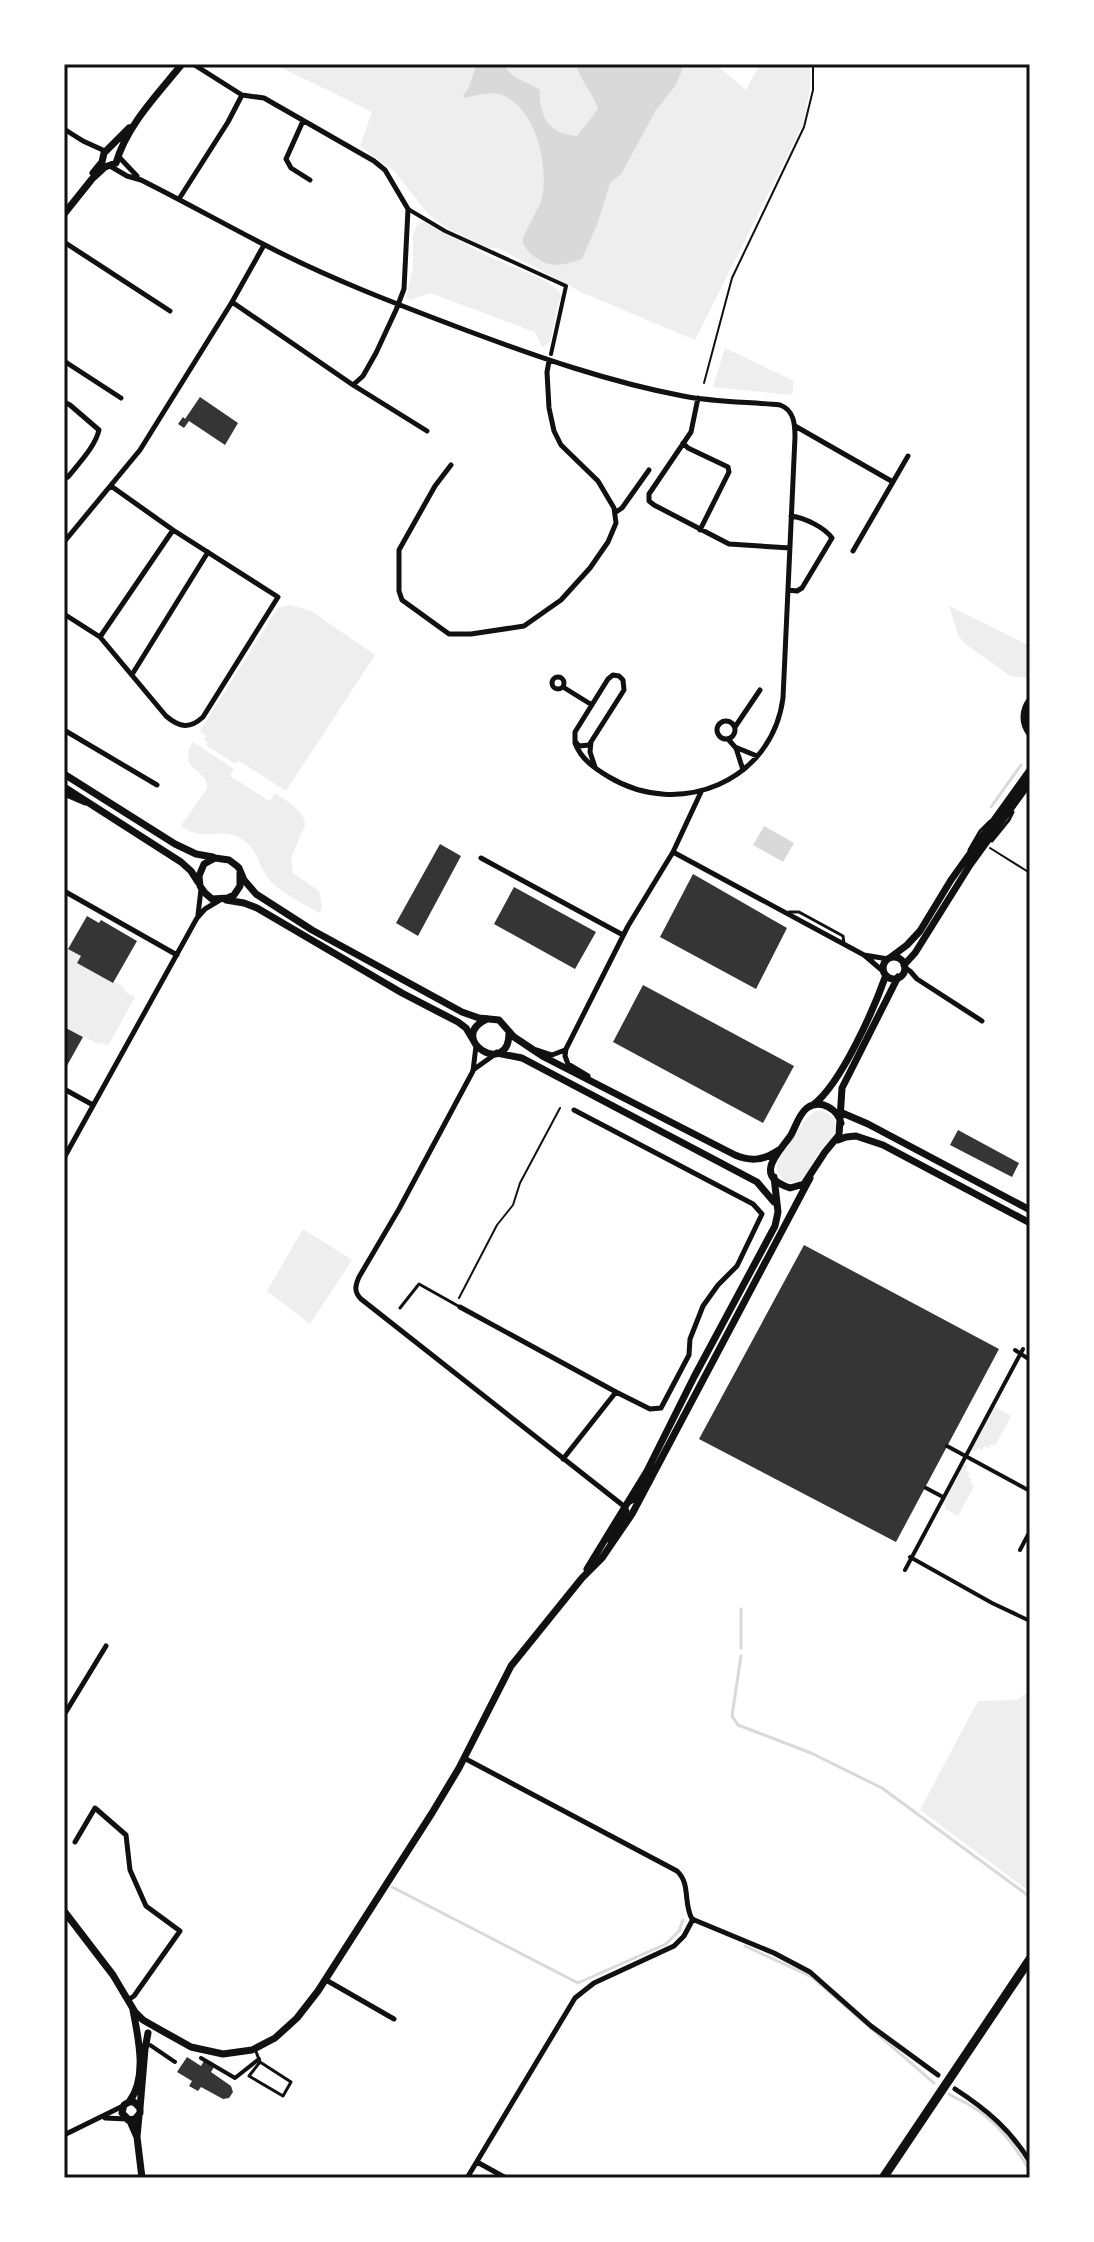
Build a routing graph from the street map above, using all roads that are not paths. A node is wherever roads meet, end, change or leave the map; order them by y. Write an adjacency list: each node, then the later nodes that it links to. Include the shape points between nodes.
1 (182, 64): 4 (street)
2 (193, 64): 3 (street)
3 (242, 95): 5 (street, via 264,98); 11 (street)
4 (136, 121): 7 (street); 8 (street)
5 (303, 121): 10 (street, via 286,159); 12 (street, via 385,170)
6 (64, 129): 8 (street)
7 (118, 155): 8 (street, via 114,151); 8 (street, via 116,163); 9 (street)
8 (106, 159): 9 (street, via 123,174); 13 (street)
9 (141, 180): 11 (street)
10 (310, 180)
11 (179, 199): 15 (street)
12 (408, 209): 17 (street, via 404,289); 19 (street, via 566,286)
13 (64, 214)
14 (64, 242): 18 (street)
15 (264, 245): 16 (street); 17 (street)
16 (232, 302): 22 (street); 34 (street, via 140,450)
17 (397, 305): 21 (street); 22 (street, via 363,376)
18 (170, 311)
19 (551, 354)
20 (64, 361): 23 (street)
21 (549, 361): 24 (street, via 633,386); 35 (street, via 554,431 598,481)
22 (353, 385): 27 (street)
23 (121, 398)
24 (698, 398): 26 (street, via 782,405 791,412); 28 (street, via 691,432)
25 (64, 402): 32 (street, via 99,430 84,458)
26 (794, 426): 33 (street); 36 (street)
27 (427, 431)
28 (683, 443): 38 (street, via 729,472); 38 (street, via 649,501)
29 (908, 456): 33 (street)
30 (451, 465): 35 (street, via 398,559 402,600 449,634 534,621 590,568 608,542)
31 (649, 470): 35 (street)
32 (64, 478)
33 (893, 482): 41 (street)
34 (111, 486): 37 (street); 39 (street)
35 (615, 513)
36 (791, 516): 40 (street); 43 (street, via 807,520 832,538 802,588)
37 (173, 530): 42 (street); 45 (street)
38 (700, 530): 40 (street, via 729,544)
39 (64, 542)
40 (790, 548): 43 (street)
41 (853, 551)
42 (208, 552): 46 (street); 46 (street, via 278,597 195,723 180,726 166,716)
43 (788, 590): 58 (street, via 782,706)
44 (64, 614): 45 (street)
45 (100, 637): 46 (street)
46 (133, 673)
47 (563, 687): 50 (street)
48 (760, 690): 51 (street)
49 (1030, 700): 53 (street, via 1024,714)
50 (592, 705): 55 (street, via 611,677 623,680 623,691); 56 (street, via 575,732)
51 (734, 728): 54 (street); 54 (street, via 726,721 718,725 718,734)
52 (64, 730): 64 (street)
53 (1030, 734)
54 (728, 739): 57 (street)
55 (592, 741): 56 (street, via 584,747); 59 (street)
56 (575, 743): 59 (street)
57 (735, 747): 58 (street); 60 (street)
58 (757, 756): 60 (street)
59 (596, 768): 66 (street, via 649,793)
60 (743, 770): 66 (street)
61 (1030, 770): 69 (street)
62 (64, 774): 72 (street, via 181,848)
63 (1030, 782): 70 (street)
64 (157, 785)
65 (64, 787): 68 (street)
66 (701, 791): 71 (street)
67 (64, 794): 68 (street)
68 (92, 805): 76 (street, via 185,865)
69 (996, 816): 70 (street); 74 (lane, via 980,831)
70 (982, 843): 74 (street); 84 (street)
71 (673, 852): 80 (street); 82 (street)
72 (219, 858): 75 (street, via 232,861); 76 (street, via 202,867)
73 (481, 858): 80 (street)
74 (964, 862): 83 (street, via 920,931)
75 (240, 872): 78 (street, via 238,889); 88 (street, via 256,894 312,930 462,1012)
76 (200, 887): 78 (street, via 209,897); 79 (street)
77 (64, 891): 81 (street)
78 (223, 900): 79 (street); 92 (street, via 257,908 458,1022)
79 (197, 918): 81 (street)
80 (623, 935): 93 (street)
81 (177, 955): 99 (street)
82 (864, 955): 83 (street); 85 (street)
83 (890, 958): 84 (street); 85 (street, via 883,966)
84 (904, 966): 86 (street); 87 (street)
85 (885, 973): 86 (street); 100 (street, via 834,1084)
86 (898, 977): 87 (street); 97 (street)
87 (917, 979): 89 (street)
88 (488, 1019): 90 (street, via 501,1021); 92 (street, via 476,1028)
89 (982, 1021)
90 (508, 1030): 91 (street); 94 (street, via 507,1045)
91 (523, 1043): 93 (street, via 550,1054); 98 (street)
92 (476, 1044): 94 (street, via 484,1053); 95 (street)
93 (566, 1049): 98 (street, via 570,1066)
94 (496, 1053): 95 (street); 110 (street, via 522,1058)
95 (473, 1071): 122 (street, via 355,1290)
96 (64, 1089): 99 (street)
97 (841, 1094): 103 (street); 105 (street, via 846,1109)
98 (632, 1101): 107 (street, via 745,1159)
99 (93, 1105): 108 (street)
100 (812, 1106): 101 (street); 107 (street)
101 (833, 1109): 103 (street); 104 (street)
102 (574, 1110): 118 (street, via 726,1189 762,1214 737,1266 703,1306 689,1355 661,1408 650,1409)
103 (842, 1113): 104 (street); 105 (street)
104 (841, 1123): 106 (street)
105 (868, 1124): 113 (street)
106 (830, 1147): 109 (street); 114 (street, via 849,1136 873,1141)
107 (779, 1150): 111 (street, via 771,1162)
108 (64, 1158)
109 (810, 1178): 111 (street, via 798,1187); 123 (street)
110 (757, 1182): 111 (street); 112 (street)
111 (777, 1183): 112 (street)
112 (778, 1208): 119 (street, via 775,1226)
113 (1030, 1210)
114 (1030, 1223)
115 (460, 1307): 116 (lane, via 419,1284); 118 (street)
116 (400, 1308)
117 (1030, 1360): 121 (street, via 1019,1351)
118 (616, 1392): 122 (street)
119 (668, 1428): 123 (street, via 646,1479); 127 (street)
120 (947, 1446): 121 (street)
121 (965, 1456): 125 (street); 126 (street)
122 (563, 1459): 127 (street)
123 (650, 1482): 127 (street)
124 (926, 1488): 126 (street)
125 (1030, 1491)
126 (943, 1497): 130 (street)
127 (630, 1506): 132 (street); 132 (street, via 610,1547)
128 (1030, 1531): 129 (street)
129 (1020, 1550)
130 (910, 1557): 131 (street); 133 (street)
131 (905, 1570)
132 (582, 1578): 136 (street, via 511,1666)
133 (1030, 1621)
134 (106, 1646): 135 (street)
135 (64, 1715)
136 (464, 1758): 139 (street, via 677,1871 685,1880); 141 (street)
137 (75, 1842): 142 (street, via 95,1808 123,1831 130,1870 146,1906 180,1931)
138 (64, 1911): 142 (street)
139 (693, 1919): 151 (street, via 810,1972); 159 (street, via 674,1946 578,1994)
140 (1030, 1959): 164 (main road)
141 (326, 1980): 143 (street); 147 (street, via 287,2028)
142 (130, 2004): 144 (street); 145 (street)
143 (394, 2019)
144 (148, 2027): 145 (street, via 144,2035); 145 (street, via 138,2022); 147 (street, via 212,2053); 154 (street)
145 (137, 2030): 153 (street, via 138,2076)
146 (150, 2045): 150 (street)
147 (255, 2049): 149 (lane)
148 (201, 2058): 149 (street, via 235,2078)
149 (259, 2060): 149 (lane, via 249,2076 283,2096 291,2082)
150 (175, 2062)
151 (938, 2075)
152 (955, 2089): 160 (street, via 1010,2131)
153 (127, 2104): 154 (street, via 137,2103); 155 (street); 156 (street, via 122,2113)
154 (140, 2112): 156 (street); 158 (street)
155 (100, 2118): 156 (street); 157 (street)
156 (128, 2119): 158 (street)
157 (64, 2135)
158 (137, 2137): 161 (street)
159 (477, 2162): 162 (street); 163 (street)
160 (1030, 2162)
161 (142, 2178)
162 (467, 2178)
163 (506, 2178)
164 (883, 2178)

